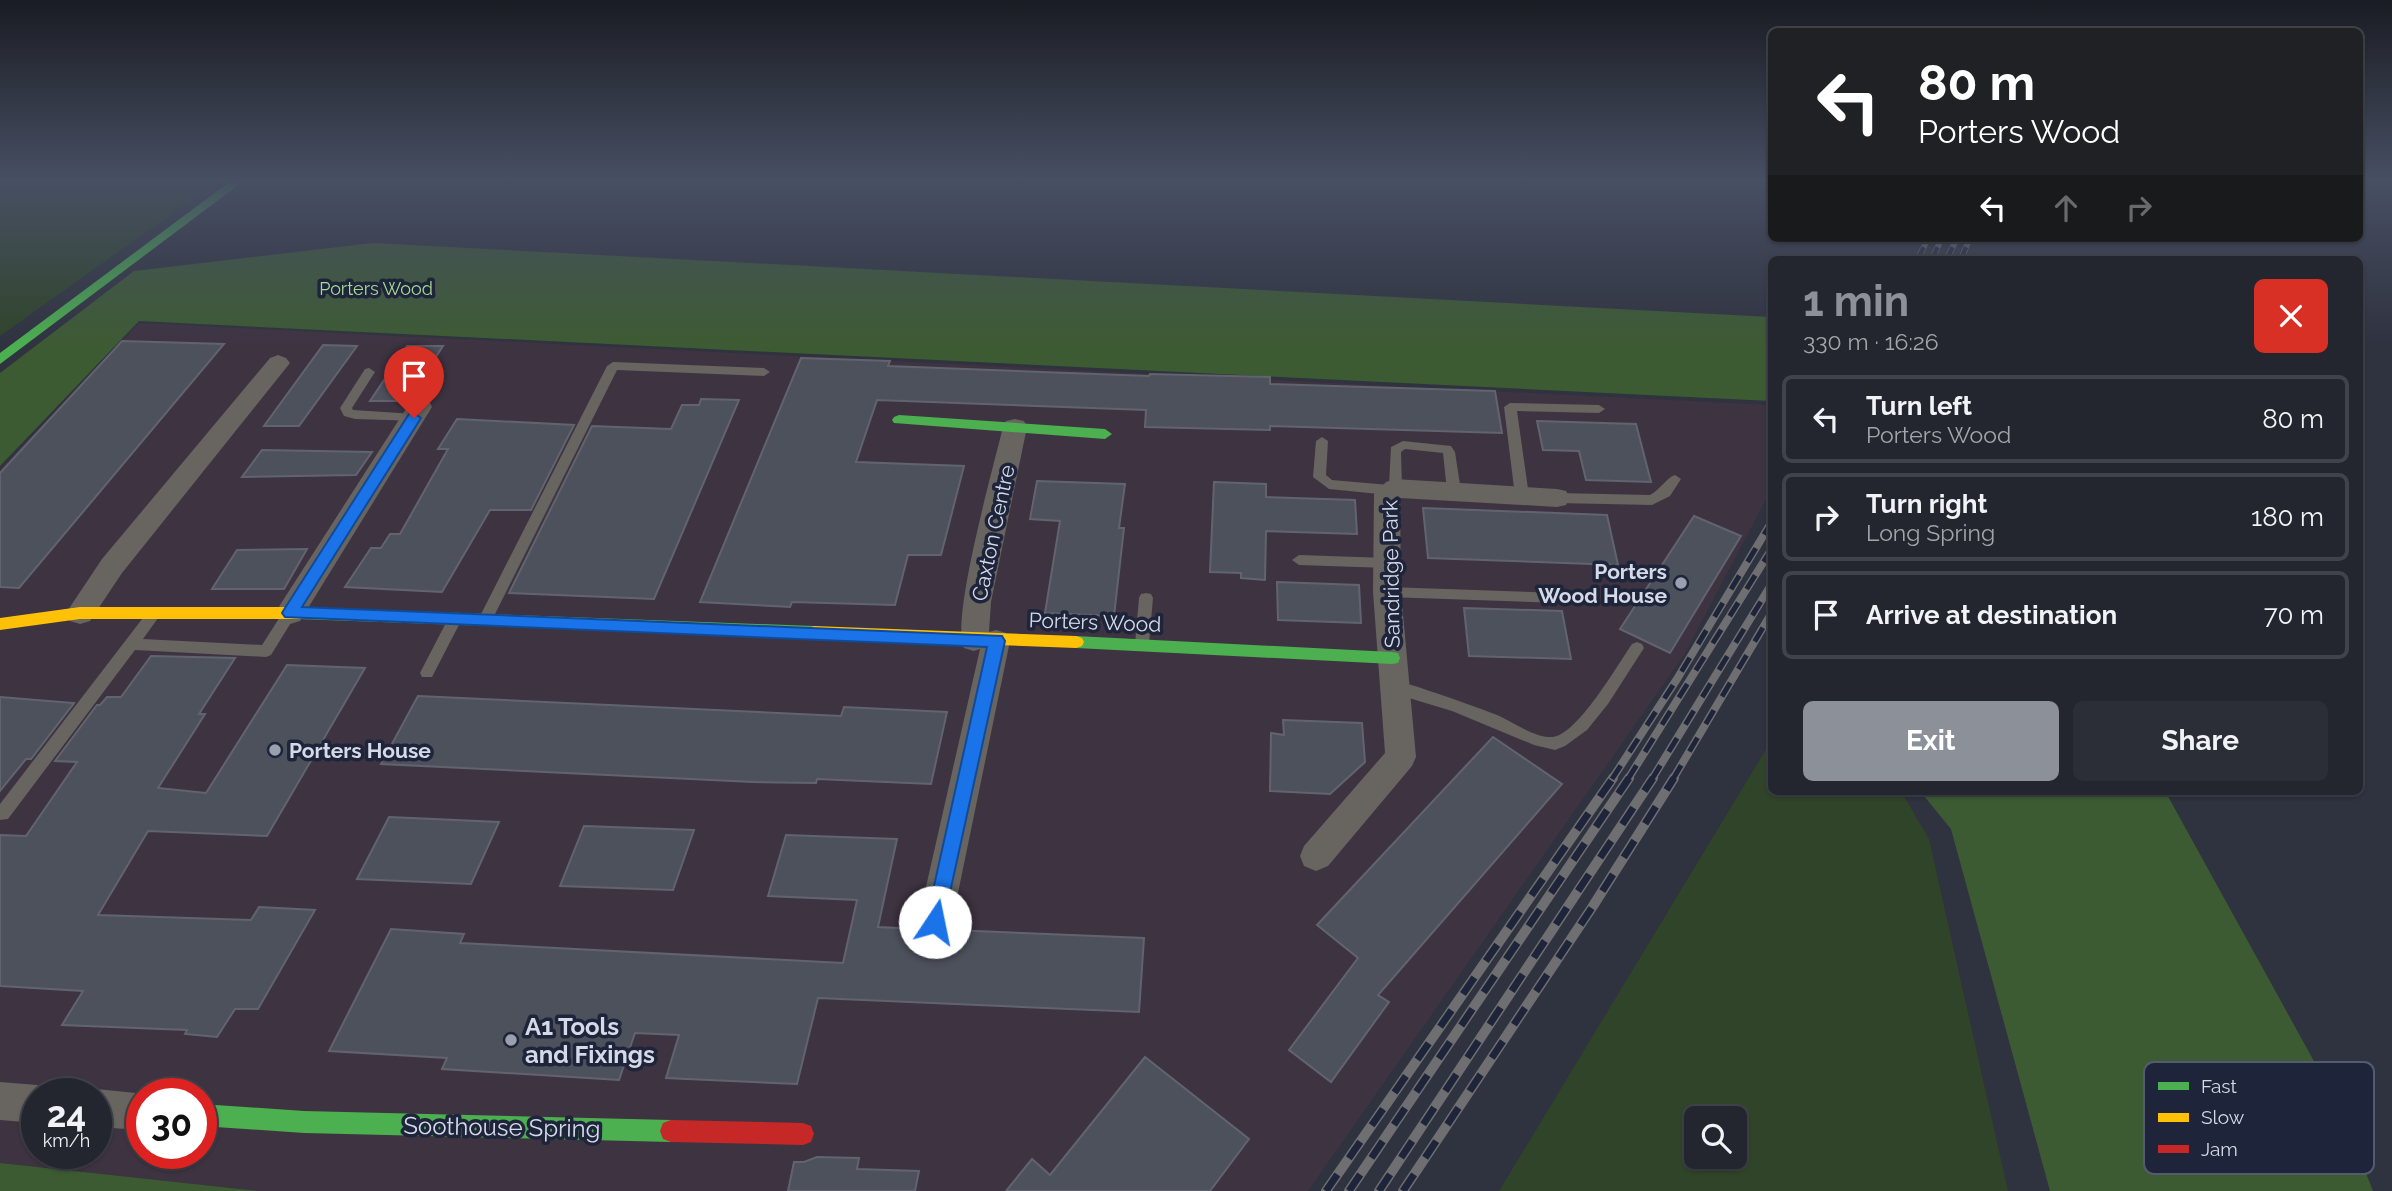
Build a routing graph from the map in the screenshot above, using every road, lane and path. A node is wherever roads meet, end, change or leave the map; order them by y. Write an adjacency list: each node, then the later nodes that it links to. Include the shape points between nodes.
1 (165, 236): 2 (street)
2 (0, 360)
3 (278, 363): 22 (street)
4 (369, 372): 7 (lane, via 346,408 348,413)
5 (764, 372): 26 (lane, via 613,366)
6 (1599, 409): 15 (lane, via 1510,407)
7 (417, 412): 24 (street)
8 (900, 420): 9 (street)
9 (1015, 428): 10 (street); 28 (street, Caxton Centre, via 977,602)
10 (1105, 434)
11 (1322, 441): 13 (lane, via 1323,481)
12 (1675, 479): 16 (lane, via 1665,493 1652,500)
13 (1392, 489): 14 (street, Sandridge Park); 14 (lane, via 1395,450 1403,445 1447,449); 18 (street, Sandridge Park, via 1387,494)
14 (1454, 491): 15 (street, Sandridge Park)
15 (1521, 496): 16 (street, Sandridge Park)
16 (1557, 498)
17 (1299, 560): 18 (lane)
18 (1387, 564): 19 (street, Sandridge Park)
19 (1387, 592): 21 (lane); 33 (street, Sandridge Park)
20 (1146, 598): 30 (lane)
21 (1563, 598)
22 (80, 613): 23 (street, Porters Wood); 27 (street, Porters Wood)
23 (155, 613): 24 (street, Porters Wood); 29 (lane)
24 (290, 613): 25 (street, Porters Wood); 29 (lane, via 266,650)
25 (455, 619): 26 (street, Porters Wood); 32 (lane)
26 (485, 620): 28 (street, Porters Wood)
27 (0, 624)
28 (985, 640): 30 (street, Porters Wood); 36 (street, Caxton Centre, via 984,698)
29 (132, 644): 34 (lane)
30 (1143, 644): 33 (street, Porters Wood)
31 (1637, 648): 33 (lane, via 1580,727 1559,743 1541,742 1429,696)
32 (427, 673)
33 (1393, 673): 35 (street, Sandridge Park, via 1401,757)
34 (2, 814)
35 (1316, 856)
36 (935, 922)
37 (0, 1101): 38 (street)
38 (21, 1103)
39 (217, 1116): 40 (street, Soothouse Spring)
40 (803, 1135)

